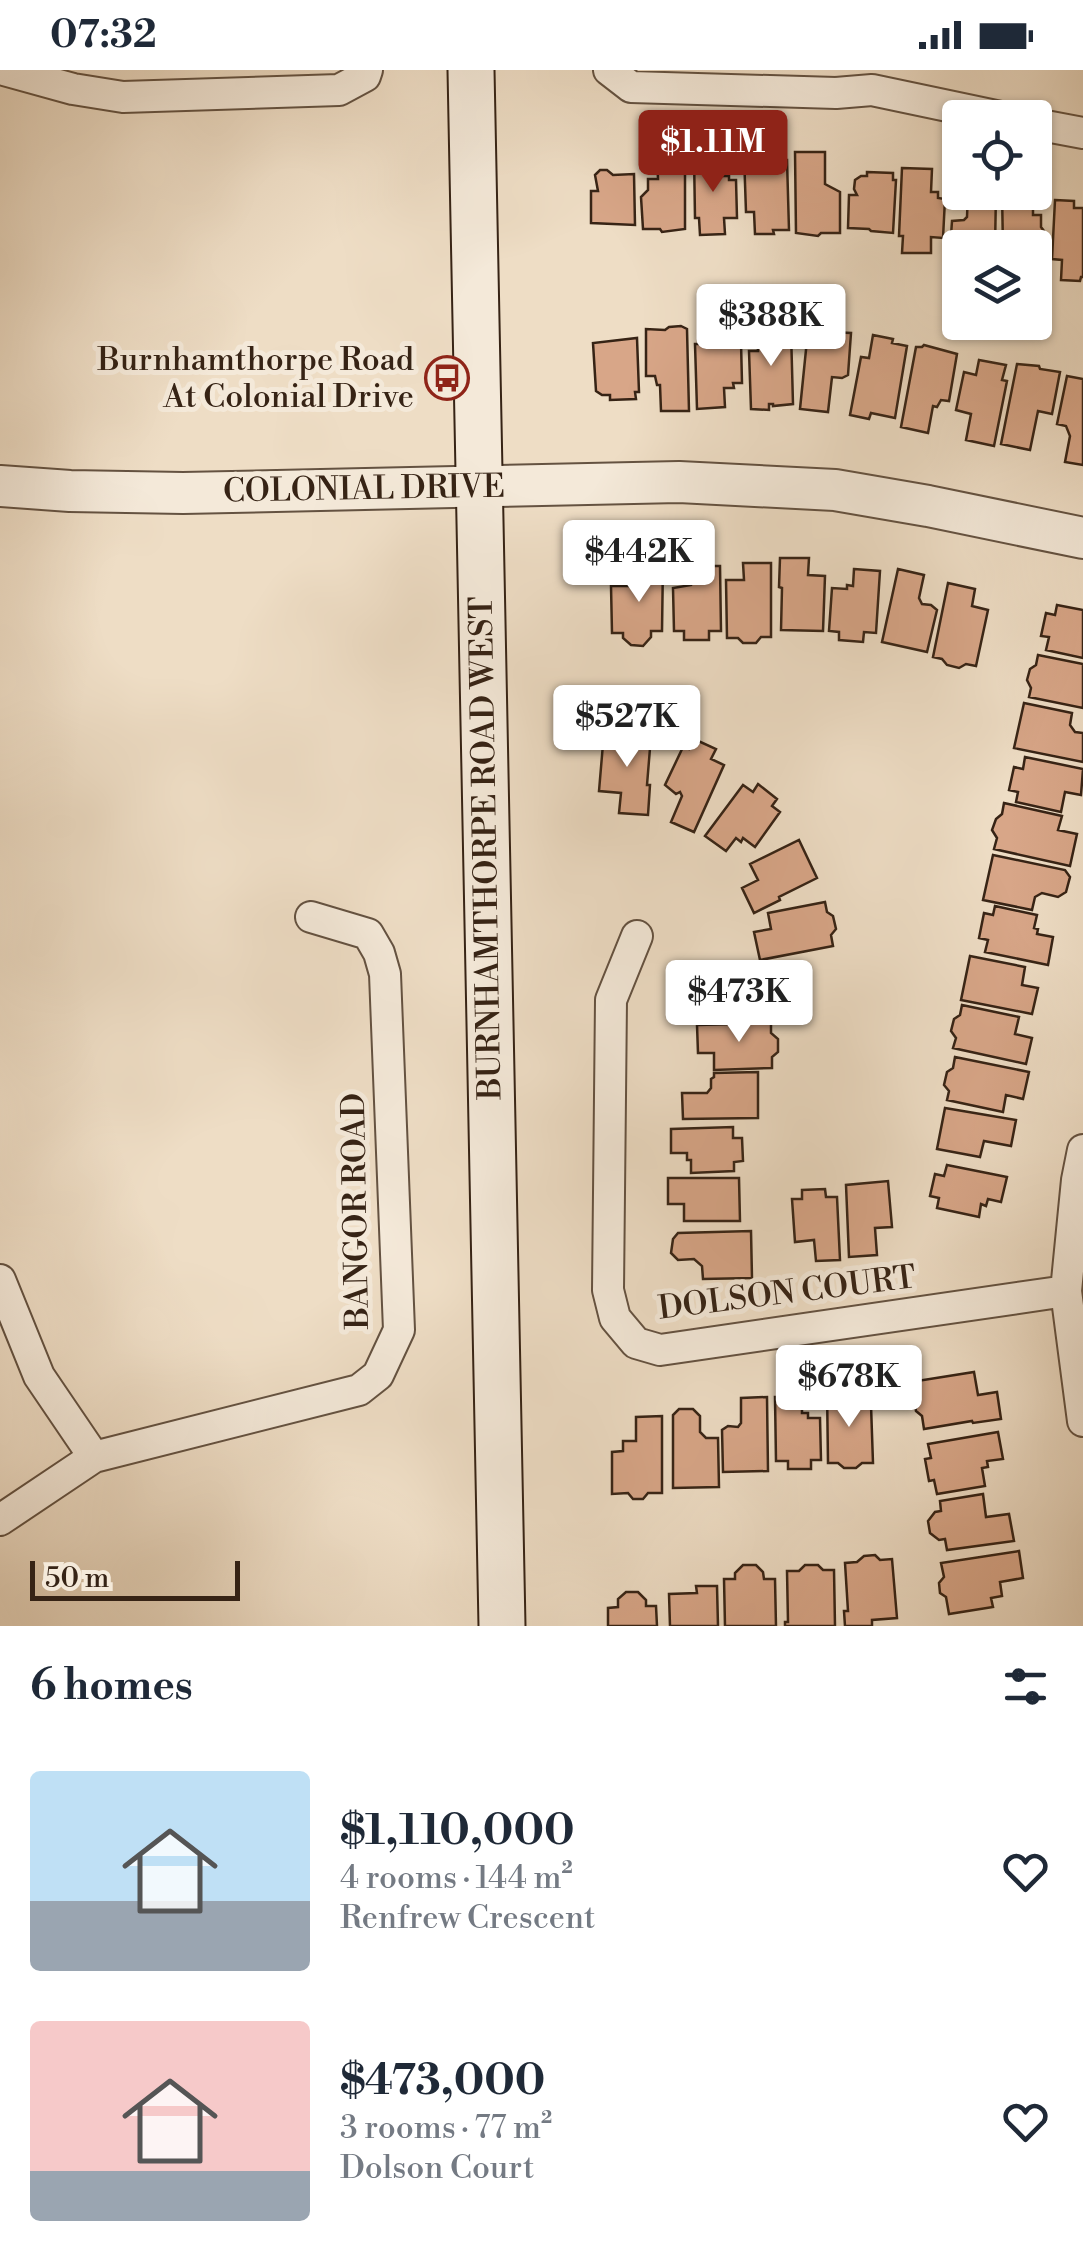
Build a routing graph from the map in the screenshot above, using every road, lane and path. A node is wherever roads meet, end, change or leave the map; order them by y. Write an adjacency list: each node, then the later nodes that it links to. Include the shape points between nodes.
1 (4, 70): 2 (street, via 123,97 339,90)
2 (368, 70)
3 (471, 70): 9 (main road, BURNHAMTHORPE ROAD WEST)
4 (609, 70): 5 (street, via 631,87 872,90)
5 (942, 105)
6 (1052, 128): 7 (street)
7 (1083, 134)
8 (0, 486): 9 (street, COLONIAL DRIVE, via 183,493)
9 (479, 486): 10 (street, COLONIAL DRIVE, via 678,482 835,490); 19 (main road, BURNHAMTHORPE ROAD WEST)
10 (1083, 538)
11 (311, 917): 17 (street, BANGOR ROAD, via 368,934 385,974 399,1330 378,1375 359,1390)
12 (637, 936): 15 (street, DOLSON COURT, via 612,1000 608,1290 615,1318 636,1343 660,1350)
13 (1083, 1150): 15 (street)
14 (0, 1280): 17 (street, via 39,1376)
15 (1066, 1290): 16 (street)
16 (1083, 1421)
17 (94, 1457): 18 (street, BANGOR ROAD)
18 (0, 1520)
19 (502, 1626)

